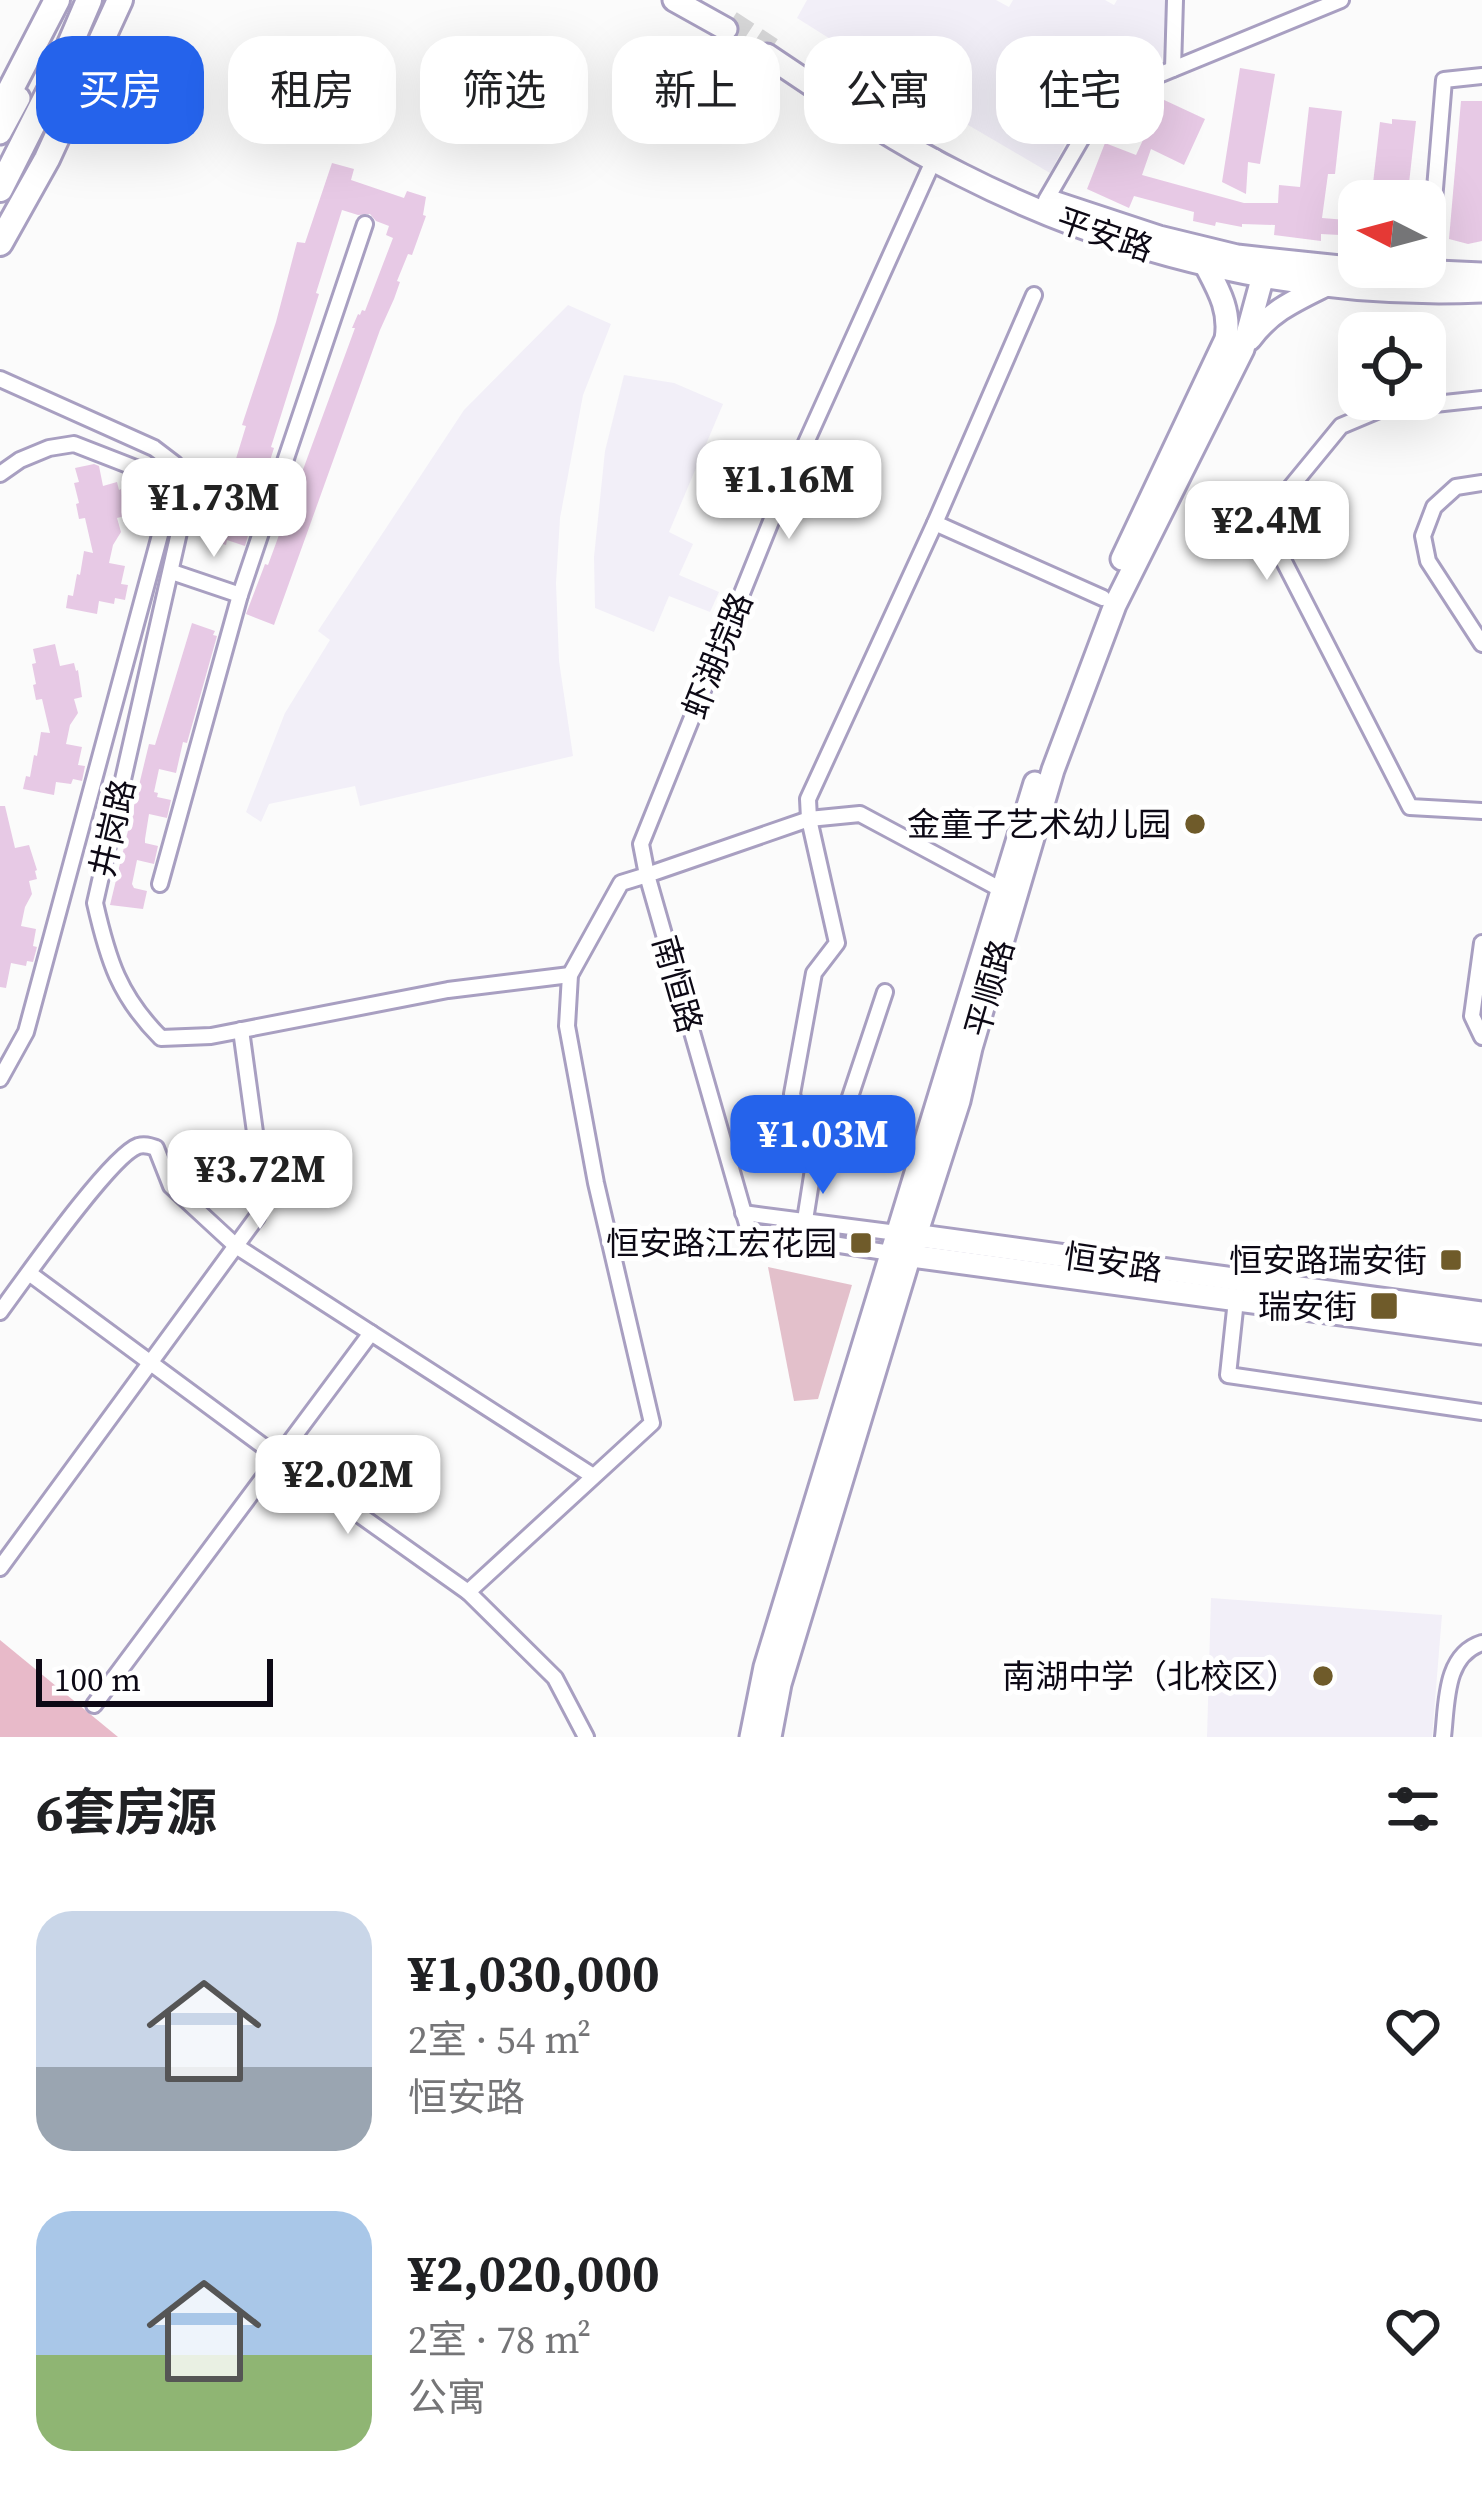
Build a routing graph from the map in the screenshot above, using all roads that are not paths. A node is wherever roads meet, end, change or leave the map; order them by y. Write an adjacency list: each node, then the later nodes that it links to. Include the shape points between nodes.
1 (62, 0): 11 (highway); 12 (main road)
2 (89, 0): 15 (highway)
3 (124, 0): 18 (highway); 19 (main road, via 66,141)
4 (674, 0): 5 (main road, via 729,25)
5 (694, 0)
6 (1175, 0): 9 (street)
7 (1341, 0): 9 (street)
8 (780, 58): 13 (main road, 平安路)
9 (1173, 69): 16 (street, via 1117,92 1097,112)
10 (1482, 76): 14 (street, via 1444,80)
11 (0, 110)
12 (0, 134)
13 (936, 156): 16 (main road, 平安路); 20 (main road, 平安路, via 1079,227); 39 (street, 虾湖垸路, via 776,509 641,844)
14 (1436, 180)
15 (0, 188)
16 (1046, 200): 21 (main road, 平安路)
17 (365, 224): 34 (street)
18 (0, 243)
19 (0, 259)
20 (1205, 264): 21 (main road, 平安路); 35 (main road, 平顺路, via 1227,307 1226,339)
21 (1265, 268): 22 (main road, 平安路); 24 (main road, 平安路); 27 (main road, 平顺路)
22 (1338, 270)
23 (1446, 279): 25 (main road, 平安路)
24 (1326, 285): 25 (main road, 平安路); 27 (main road, via 1285,304)
25 (1481, 290)
26 (1034, 295): 32 (street)
27 (1244, 350): 52 (main road, 平顺路, via 1120,594 1076,705 959,1101)
28 (0, 379): 33 (street, 井岗路, via 175,464 190,484)
29 (1482, 399): 37 (street, via 1379,410 1341,426 1290,488 1273,532 1410,807)
30 (0, 474): 47 (street, via 74,444 146,472 165,506 26,1032)
31 (1482, 483): 36 (street, via 1456,487 1434,507 1423,536 1428,561)
32 (935, 523): 35 (street); 38 (street, via 808,799)
33 (172, 572): 34 (street); 45 (street, 井岗路, via 95,903 127,999 161,1038)
34 (240, 595): 40 (street)
35 (1103, 598): 41 (main road, 平顺路)
36 (1482, 644)
37 (1482, 811)
38 (809, 819): 39 (street); 41 (street, via 860,814); 48 (street, via 837,943 814,973 792,1094 798,1114)
39 (647, 875): 43 (street, via 622,883); 49 (street, 南恒路)
40 (160, 884)
41 (1000, 890): 52 (main road, 平顺路)
42 (1482, 943): 46 (street, via 1472,1016)
43 (569, 975): 45 (street, 井岗路); 63 (street, via 567,1026 596,1183 652,1423)
44 (885, 992): 48 (street, via 843,1118)
45 (241, 1030): 53 (street, via 263,1198)
46 (1482, 1037)
47 (0, 1079)
48 (820, 1125): 50 (street)
49 (743, 1213): 50 (street, 恒安路); 51 (street, 南恒路)
50 (805, 1220): 52 (street, 恒安路)
51 (749, 1231): 52 (street, 恒安路)
52 (903, 1244): 55 (main road, 恒安路); 57 (main road, 恒安路); 69 (main road, 平顺路, via 765,1666); 70 (main road, 平顺路)
53 (236, 1246): 54 (street, via 172,1186 156,1148 138,1146 113,1165); 58 (street); 60 (street)
54 (29, 1274): 56 (street); 60 (street)
55 (1236, 1300): 59 (main road, 恒安路); 61 (street, via 1228,1375)
56 (0, 1312)
57 (1482, 1313)
58 (370, 1333): 62 (street); 63 (street)
59 (1482, 1333)
60 (150, 1364): 62 (street); 64 (street)
61 (1482, 1412)
62 (278, 1457): 65 (street); 67 (street)
63 (593, 1476): 65 (street)
64 (0, 1568)
65 (468, 1592): 68 (street, via 555,1678)
66 (1482, 1642): 71 (street, via 1457,1660)
67 (94, 1705)
68 (586, 1737)
69 (751, 1737)
70 (770, 1737)
71 (1443, 1737)

